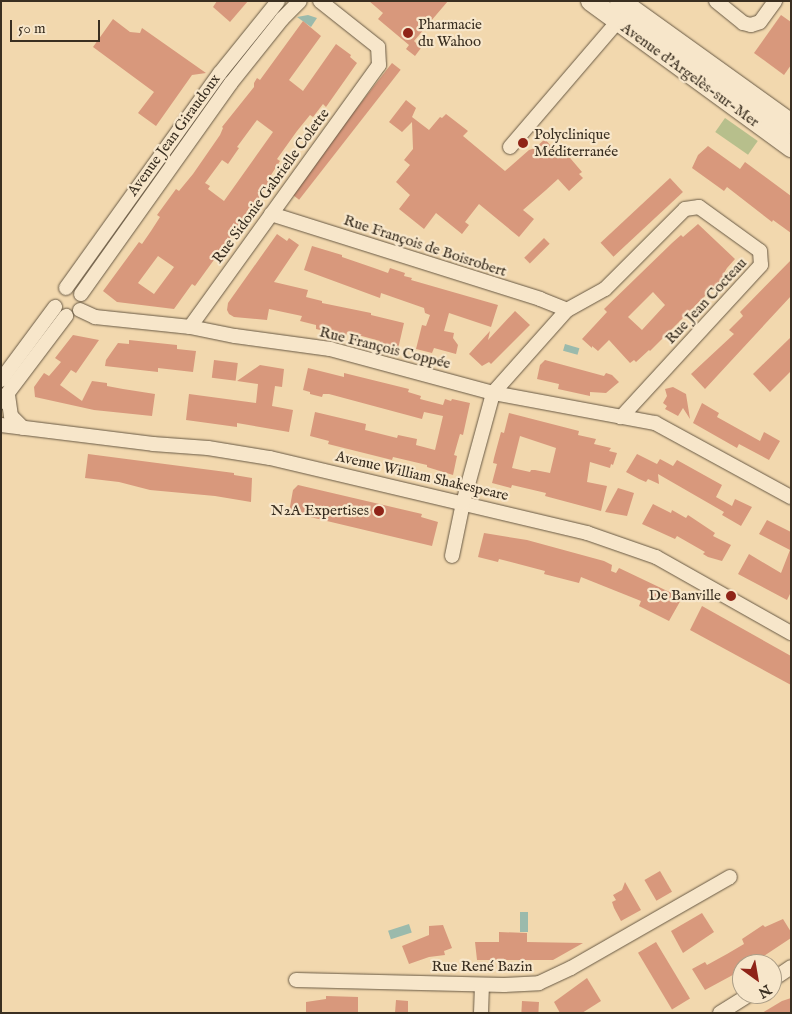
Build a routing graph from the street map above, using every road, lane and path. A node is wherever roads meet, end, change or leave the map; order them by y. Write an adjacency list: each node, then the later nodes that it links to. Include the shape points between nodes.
1 (278, 1): 13 (street, Avenue Jean Giraudoux, via 220,73)
2 (300, 1): 14 (street, Avenue Jean Giraudoux, via 231,83)
3 (320, 1): 12 (street, Rue Sidonie Gabrielle Colette, via 378,47 379,65)
4 (591, 1): 8 (main road, Avenue d'Argelès-sur-Mer)
5 (620, 1): 9 (main road, Avenue d'Argelès-sur-Mer)
6 (716, 1): 7 (street, via 743,23 751,25 760,22)
7 (775, 1)
8 (617, 22): 10 (street); 11 (main road, Avenue d'Argelès-sur-Mer)
9 (791, 124)
10 (510, 147)
11 (791, 147)
12 (271, 214): 16 (street, Rue François de Boisrobert); 18 (street, Rue Sidonie Gabrielle Colette)
13 (66, 288): 14 (street); 17 (street, via 57,294)
14 (81, 294): 15 (street, via 83,304)
15 (80, 310): 17 (street, via 76,314); 18 (street, Rue François Coppée, via 95,316)
16 (567, 310): 20 (street); 22 (street, Rue Jean Cocteau, via 605,289 686,209 699,207 760,251 761,265)
17 (60, 311): 19 (street); 21 (street)
18 (190, 327): 20 (street, Rue François Coppée, via 330,349)
19 (1, 380)
20 (493, 393): 22 (street, Rue François Coppée); 25 (street)
21 (4, 399): 23 (street, Avenue William Shakespeare)
22 (621, 417): 24 (street, Rue François Coppée, via 655,423)
23 (5, 419): 25 (street, Avenue William Shakespeare, via 23,428 270,458)
24 (791, 497)
25 (464, 504): 26 (street); 27 (street, Avenue William Shakespeare, via 587,533 656,557)
26 (452, 556)
27 (791, 633)
28 (730, 877): 30 (street, Rue René Bazin, via 539,983)
29 (296, 980): 30 (street, Rue René Bazin)
30 (482, 984): 32 (street)
31 (735, 1004): 33 (street)
32 (481, 1013)
33 (720, 1013)

